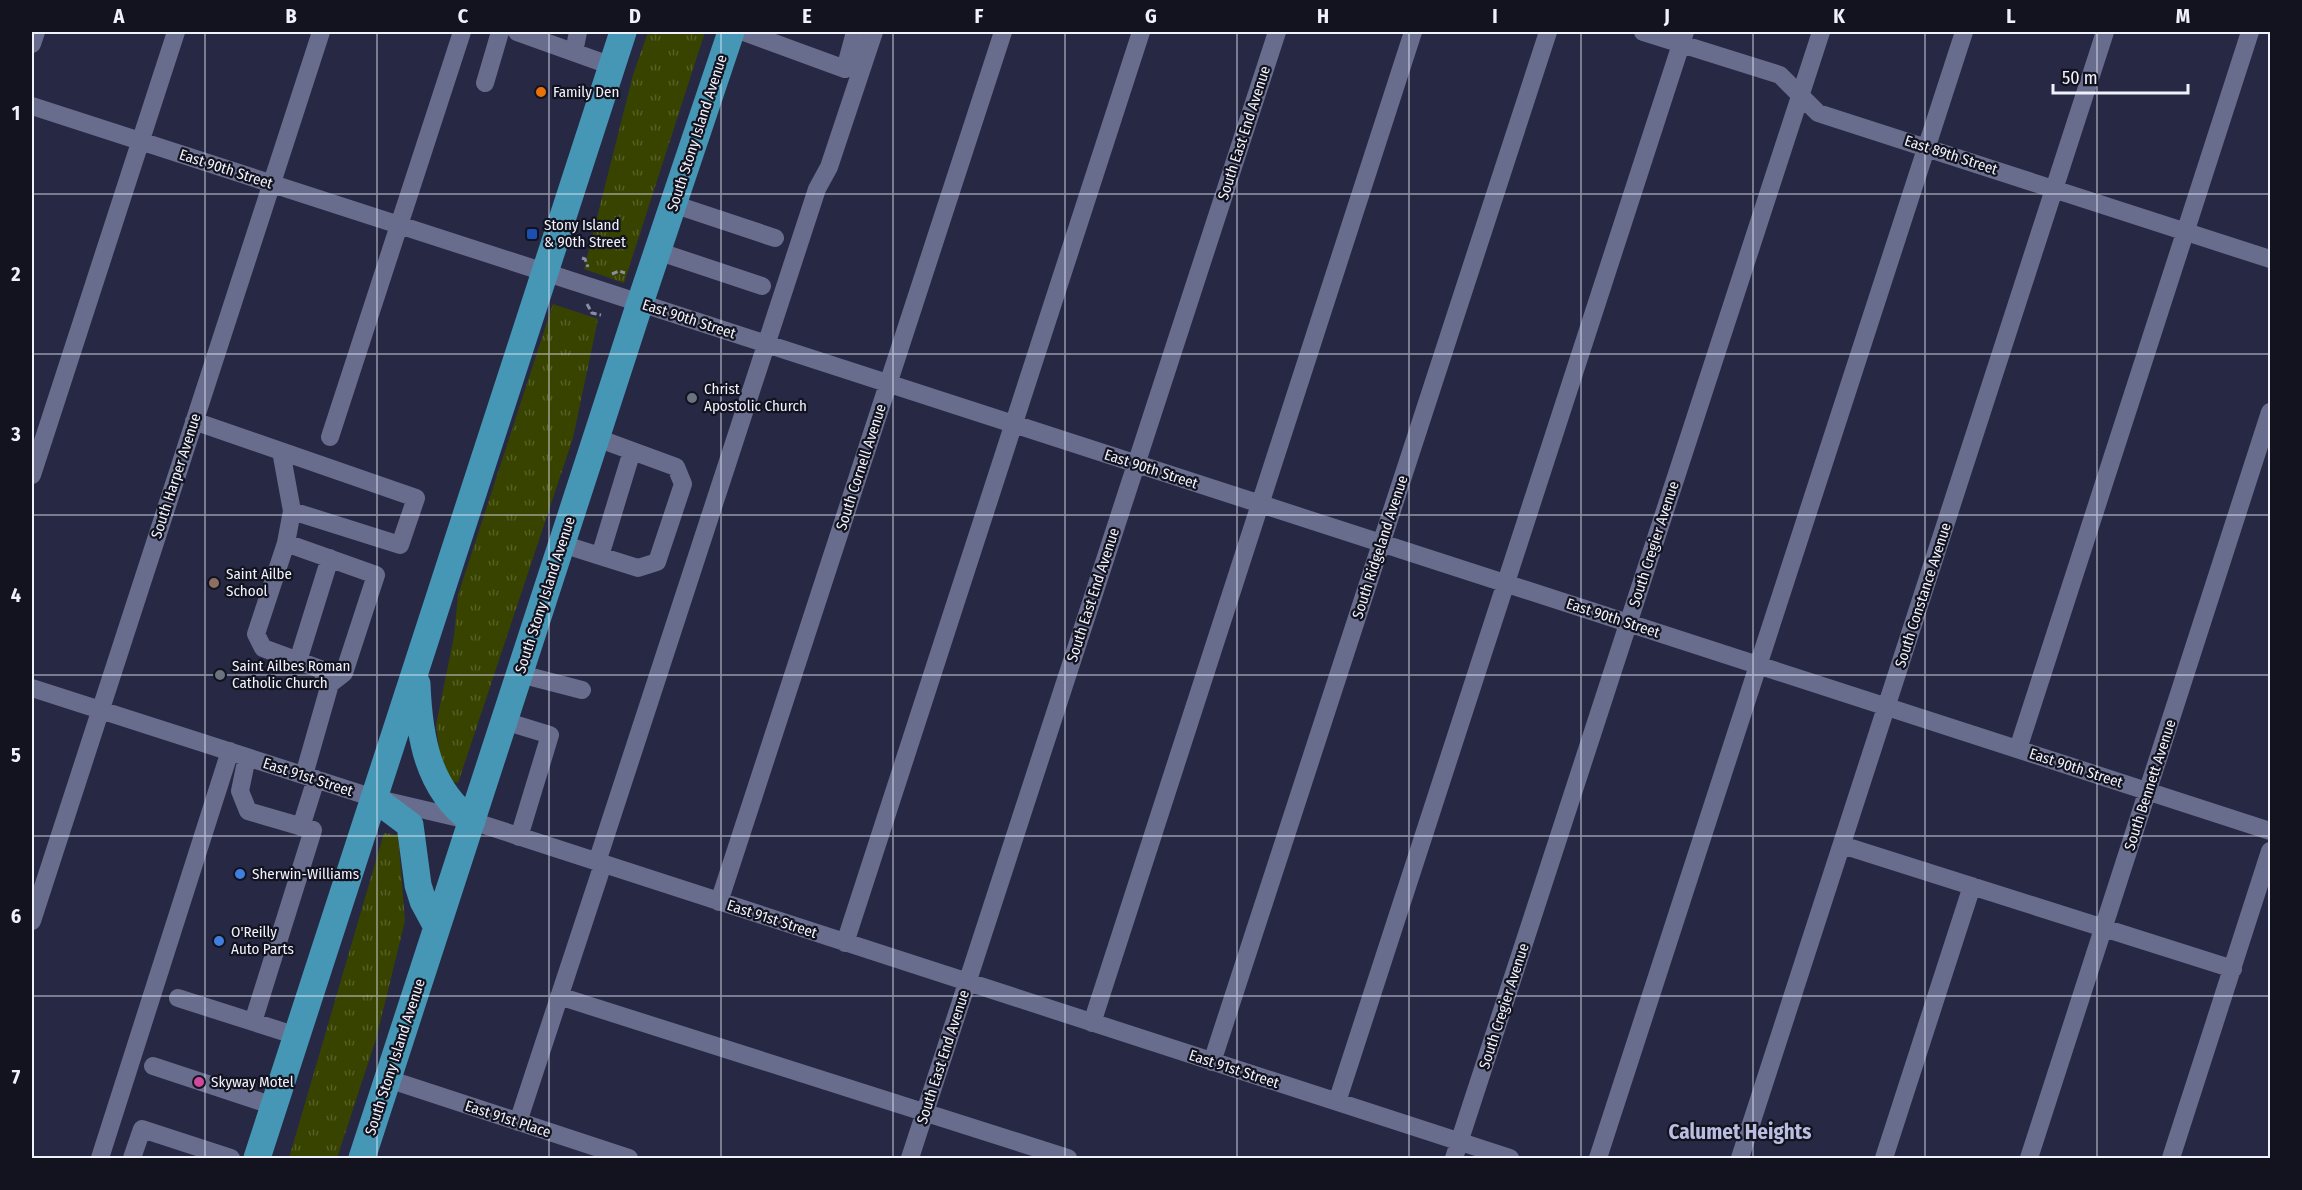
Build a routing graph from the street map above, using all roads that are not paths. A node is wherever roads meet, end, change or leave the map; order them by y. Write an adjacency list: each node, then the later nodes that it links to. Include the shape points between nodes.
1 (36, 32): 24 (street)
2 (176, 32): 30 (street)
3 (321, 32): 32 (street, South Harper Avenue)
4 (462, 32): 35 (street)
5 (500, 32): 27 (street)
6 (517, 32): 25 (street)
7 (578, 32): 25 (street)
8 (623, 32): 26 (highway)
9 (731, 32): 34 (highway, South Stony Island Avenue)
10 (744, 32): 11 (street, via 844,69)
11 (855, 32)
12 (874, 32): 43 (street)
13 (1003, 32): 44 (street, South Cornell Avenue)
14 (1141, 32): 47 (street)
15 (1277, 32): 52 (street, South East End Avenue)
16 (1413, 32): 54 (street)
17 (1548, 32): 57 (street, South Ridgeland Avenue)
18 (1643, 32): 23 (street, East 89th Street)
19 (1821, 32): 28 (street, South Cregier Avenue)
20 (1964, 32): 31 (street)
21 (2105, 32): 33 (street, South Constance Avenue)
22 (2250, 32): 36 (street)
23 (1683, 38): 28 (street, East 89th Street, via 1780,75); 61 (street)
24 (32, 44)
25 (574, 52): 26 (street)
26 (612, 66): 40 (highway)
27 (485, 83)
28 (1801, 95): 31 (street, East 89th Street, via 1818,112); 62 (street, South Cregier Avenue)
29 (32, 106): 30 (street, East 90th Street)
30 (141, 141): 32 (street, East 90th Street); 53 (street)
31 (1927, 148): 33 (street, East 89th Street); 64 (street)
32 (272, 184): 35 (street, East 90th Street); 46 (street, South Harper Avenue)
33 (2055, 188): 36 (street, East 89th Street); 70 (street, South Constance Avenue)
34 (673, 204): 37 (street); 38 (highway, South Stony Island Avenue)
35 (399, 225): 40 (street, East 90th Street); 48 (street)
36 (2185, 231): 39 (street, East 89th Street); 73 (street)
37 (775, 238)
38 (657, 251): 41 (street); 42 (highway, South Stony Island Avenue)
39 (2271, 259)
40 (544, 272): 42 (street, East 90th Street); 65 (highway)
41 (762, 286)
42 (640, 303): 43 (street, East 90th Street); 49 (highway, South Stony Island Avenue)
43 (766, 345): 44 (street, East 90th Street); 84 (street)
44 (888, 383): 47 (street, East 90th Street); 86 (street, South Cornell Avenue)
45 (2271, 412): 76 (street, South Bennett Avenue)
46 (194, 421): 50 (street); 71 (street, South Harper Avenue)
47 (1014, 424): 52 (street, East 90th Street); 90 (street)
48 (330, 437)
49 (597, 438): 51 (street); 58 (highway, South Stony Island Avenue)
50 (281, 451): 55 (street); 55 (street, via 416,498 400,545)
51 (632, 451): 59 (street); 59 (street, via 676,467 683,484 657,562 638,568)
52 (1136, 464): 54 (street, East 90th Street); 92 (street, South East End Avenue)
53 (32, 475)
54 (1261, 504): 57 (street, East 90th Street); 96 (street)
55 (292, 511): 56 (street)
56 (286, 543): 60 (street); 63 (street, via 256,634 263,648)
57 (1381, 543): 61 (street, East 90th Street); 98 (street, South Ridgeland Avenue)
58 (562, 544): 59 (street); 66 (highway, South Stony Island Avenue)
59 (600, 556)
60 (330, 558): 63 (street); 67 (street, via 376,575 344,673)
61 (1506, 583): 62 (street, East 90th Street); 101 (street)
62 (1628, 623): 64 (street, East 90th Street); 105 (street, South Cregier Avenue)
63 (298, 661): 67 (street, via 320,669)
64 (1759, 665): 70 (street, East 90th Street); 115 (street)
65 (417, 668): 77 (highway); 78 (highway, via 419,724 433,773 457,811)
66 (520, 674): 69 (street); 72 (highway, South Stony Island Avenue)
67 (330, 684): 75 (street)
68 (32, 687): 71 (street, East 91st Street)
69 (582, 690)
70 (1887, 706): 73 (street, East 90th Street); 82 (street, South Constance Avenue)
71 (100, 710): 74 (street, East 91st Street); 87 (street, South Harper Avenue)
72 (504, 721): 78 (highway, South Stony Island Avenue); 81 (street, via 550,735)
73 (2018, 749): 76 (street, East 90th Street)
74 (238, 754): 75 (street, East 91st Street); 79 (street, via 240,791 248,811); 106 (street)
75 (310, 777): 77 (street, East 91st Street); 79 (street)
76 (2148, 791): 80 (street, East 90th Street); 89 (street, South Bennett Avenue)
77 (374, 798): 78 (street, East 91st Street); 88 (highway, via 410,825 418,885); 97 (highway)
78 (472, 821): 81 (street, East 91st Street); 88 (highway, South Stony Island Avenue)
79 (301, 827): 95 (street, via 313,830)
80 (2271, 831)
81 (519, 837): 84 (street, East 91st Street)
82 (1842, 845): 85 (street); 116 (street, South Constance Avenue)
83 (2271, 851): 91 (street)
84 (600, 863): 86 (street, East 91st Street); 93 (street)
85 (1972, 886): 89 (street); 117 (street)
86 (719, 902): 90 (street, East 91st Street)
87 (32, 921)
88 (437, 927): 100 (highway, South Stony Island Avenue)
89 (2103, 927): 91 (street); 118 (street, South Bennett Avenue)
90 (845, 943): 92 (street, East 91st Street)
91 (2233, 969): 119 (street)
92 (967, 982): 96 (street, East 91st Street); 103 (street, South East End Avenue)
93 (559, 996): 103 (street); 104 (street)
94 (178, 998): 95 (street)
95 (253, 1022): 97 (street)
96 (1092, 1023): 98 (street, East 91st Street)
97 (297, 1036): 102 (highway)
98 (1212, 1062): 101 (street, East 91st Street)
99 (153, 1066): 102 (street)
100 (388, 1079): 104 (street, East 91st Place); 110 (highway, South Stony Island Avenue)
101 (1337, 1102): 105 (street, East 91st Street)
102 (274, 1106): 109 (highway)
103 (925, 1113): 112 (street, South East End Avenue); 113 (street)
104 (518, 1122): 111 (street, East 91st Place)
105 (1457, 1150): 114 (street, East 91st Street)
106 (100, 1158)
107 (132, 1158): 108 (street, via 141,1129)
108 (231, 1158)
109 (257, 1158)
110 (362, 1158)
111 (629, 1158)
112 (910, 1158)
113 (1068, 1158)
114 (1510, 1158)
115 (1598, 1158)
116 (1740, 1158)
117 (1884, 1158)
118 (2029, 1158)
119 (2171, 1158)

